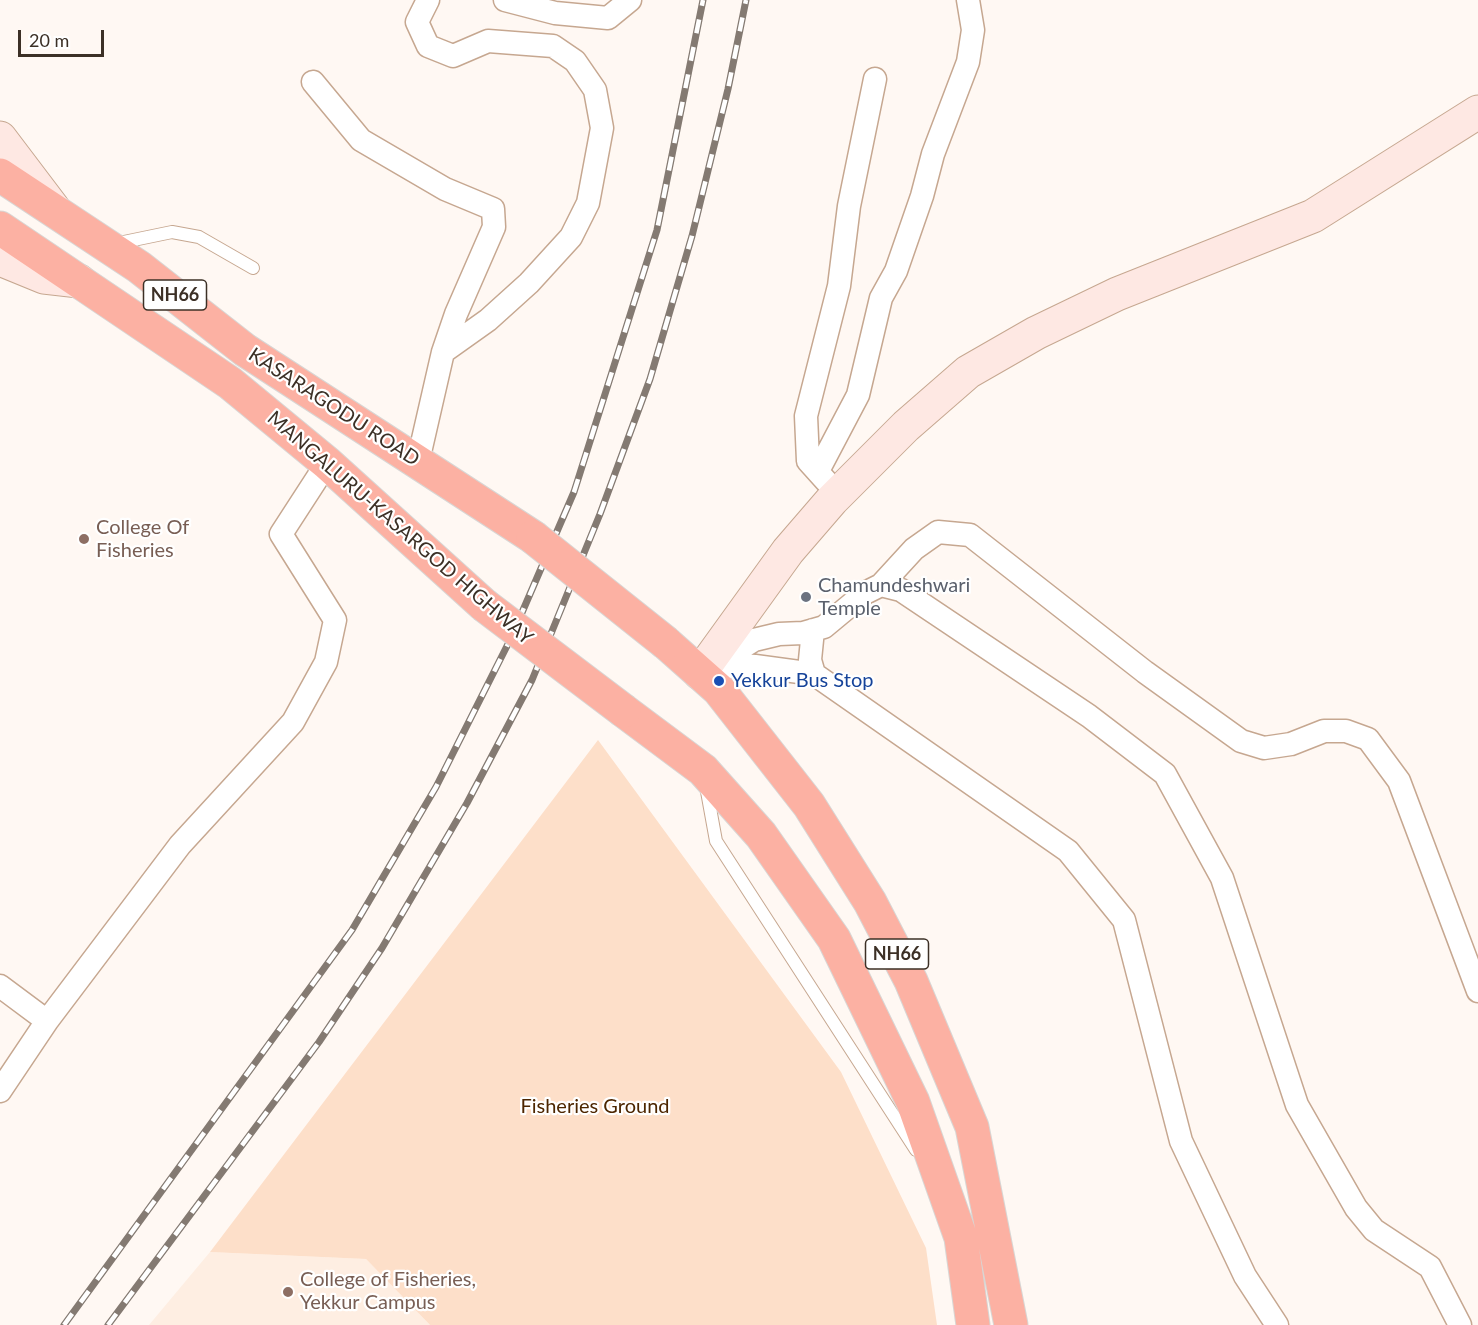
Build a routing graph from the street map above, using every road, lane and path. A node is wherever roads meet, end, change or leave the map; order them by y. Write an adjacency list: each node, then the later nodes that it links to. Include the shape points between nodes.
1 (428, 0): 16 (street, via 417,21 428,46 453,56 488,41 553,46 575,61 595,90 602,128 588,203 571,237 489,320)
2 (505, 0): 3 (street, via 555,13 608,18)
3 (630, 0)
4 (968, 0): 20 (street, via 974,30 968,62 933,154 896,271 881,298 858,394)
5 (875, 79): 20 (street, via 849,206 839,286 806,416 808,461)
6 (313, 82): 16 (street, via 361,140 445,189 493,209 494,227)
7 (1478, 112): 21 (street, via 1313,216 1117,294 1036,333 968,372 906,426)
8 (0, 138): 10 (street)
9 (0, 175): 10 (highway, KASARAGODU ROAD / NH66)
10 (55, 210): 12 (highway, KASARAGODU ROAD / NH66)
11 (0, 228): 15 (highway, KASARAGODU ROAD / NH66)
12 (107, 246): 14 (lane, via 172,232 199,237); 18 (highway, KASARAGODU ROAD / NH66, via 245,350)
13 (0, 258): 15 (street, via 44,277)
14 (253, 268)
15 (79, 281): 17 (highway, KASARAGODU ROAD / NH66)
16 (443, 352): 18 (street)
17 (230, 383): 19 (highway, MANGALURU-KASARGOD HIGHWAY / NH66)
18 (418, 461): 24 (highway, KASARAGODU ROAD / NH66, bridge, via 533,537)
19 (327, 463): 26 (highway, MANGALURU-KASARGOD HIGHWAY / NH66, bridge, via 484,605); 29 (street, via 281,534 335,620 326,662 293,722 180,845)
20 (818, 471): 21 (street, via 826,480)
21 (832, 500): 24 (street, via 788,551)
22 (881, 585): 23 (street, via 865,593 824,627); 28 (street, via 914,549 938,532 970,535 1145,672 1241,741 1264,748 1291,744 1324,731 1346,731 1368,739 1399,782); 35 (street, via 901,590 1089,716 1165,774 1222,878 1297,1105 1356,1208 1374,1230 1430,1267)
23 (813, 630): 24 (street, via 754,640); 25 (street, via 810,660)
24 (700, 673): 25 (street, via 739,665); 33 (highway, NH66, via 719,690 809,805 870,902 911,981 972,1127)
25 (814, 674): 34 (street, via 1068,851 1124,920 1181,1140 1245,1276)
26 (703, 770): 31 (highway, MANGALURU-KASARGOD HIGHWAY / NH66, via 761,835 834,939 913,1102); 31 (lane, via 716,841 918,1154)
27 (0, 986): 29 (street)
28 (1478, 991)
29 (47, 1021): 30 (street)
30 (0, 1091)
31 (934, 1162): 32 (highway, MANGALURU-KASARGOD HIGHWAY / NH66, via 961,1238)
32 (974, 1325)
33 (1011, 1325)
34 (1277, 1325)
35 (1460, 1325)

